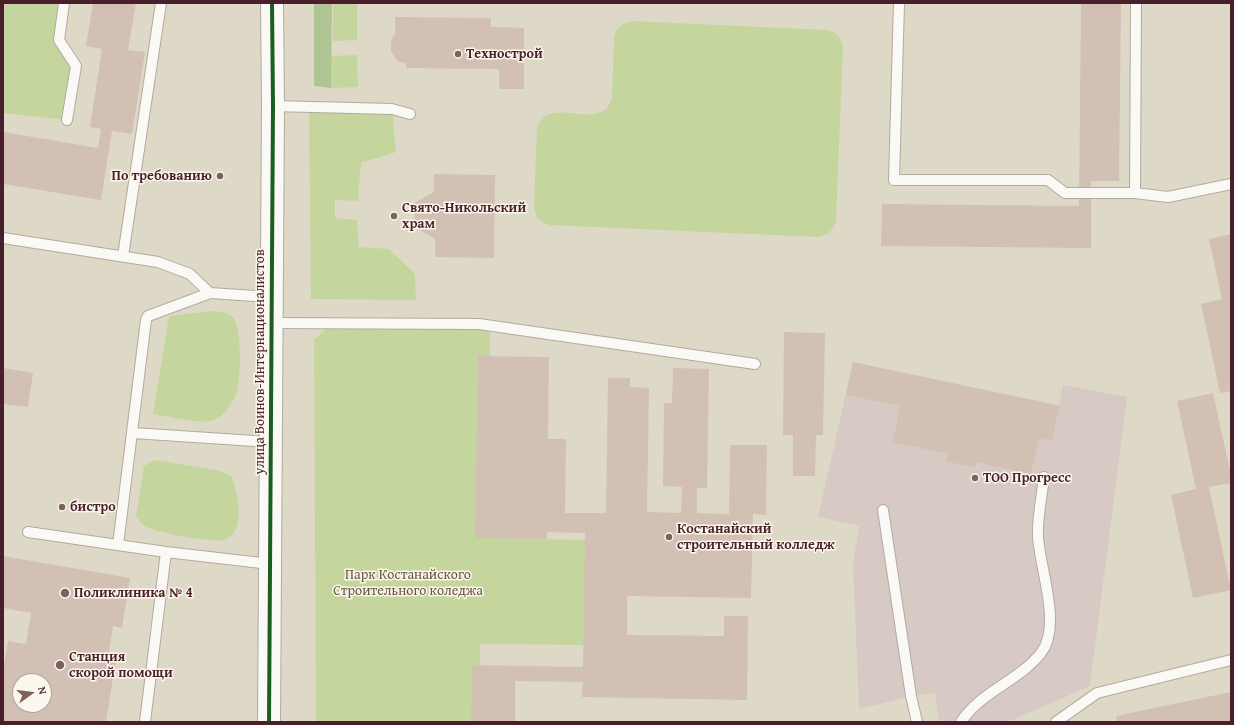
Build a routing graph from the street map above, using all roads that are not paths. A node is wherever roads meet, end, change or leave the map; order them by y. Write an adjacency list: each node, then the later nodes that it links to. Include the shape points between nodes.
1 (64, 3): 8 (lane, via 59,40 76,66)
2 (161, 3): 12 (lane)
3 (272, 3): 6 (street, улица Воинов-Интернационалистов)
4 (899, 3): 10 (lane, via 894,180 1048,180 1065,192)
5 (1136, 3): 10 (lane)
6 (273, 106): 7 (lane, via 392,109); 14 (street, улица Воинов-Интернационалистов)
7 (410, 114)
8 (67, 120)
9 (1231, 184): 10 (lane, via 1168,197)
10 (1136, 193)
11 (3, 238): 12 (lane)
12 (123, 256): 13 (lane, via 158,262 190,274)
13 (210, 293): 14 (lane); 17 (lane, via 148,316)
14 (270, 297): 15 (street, улица Воинов-Интернационалистов)
15 (270, 323): 16 (lane, via 479,324); 18 (street, улица Воинов-Интернационалистов)
16 (755, 364)
17 (133, 433): 18 (lane); 22 (lane)
18 (270, 442): 24 (street, улица Воинов-Интернационалистов)
19 (1044, 477): 29 (lane, via 1038,536 1049,605 1050,631 1042,652 1026,670 977,704)
20 (883, 510): 28 (lane)
21 (28, 532): 22 (lane)
22 (118, 545): 23 (lane)
23 (166, 552): 24 (lane); 26 (lane)
24 (270, 564): 27 (street, улица Воинов-Интернационалистов)
25 (1231, 660): 30 (lane, via 1097,693)
26 (145, 722)
27 (269, 722)
28 (917, 722)
29 (961, 722)
30 (1056, 722)

